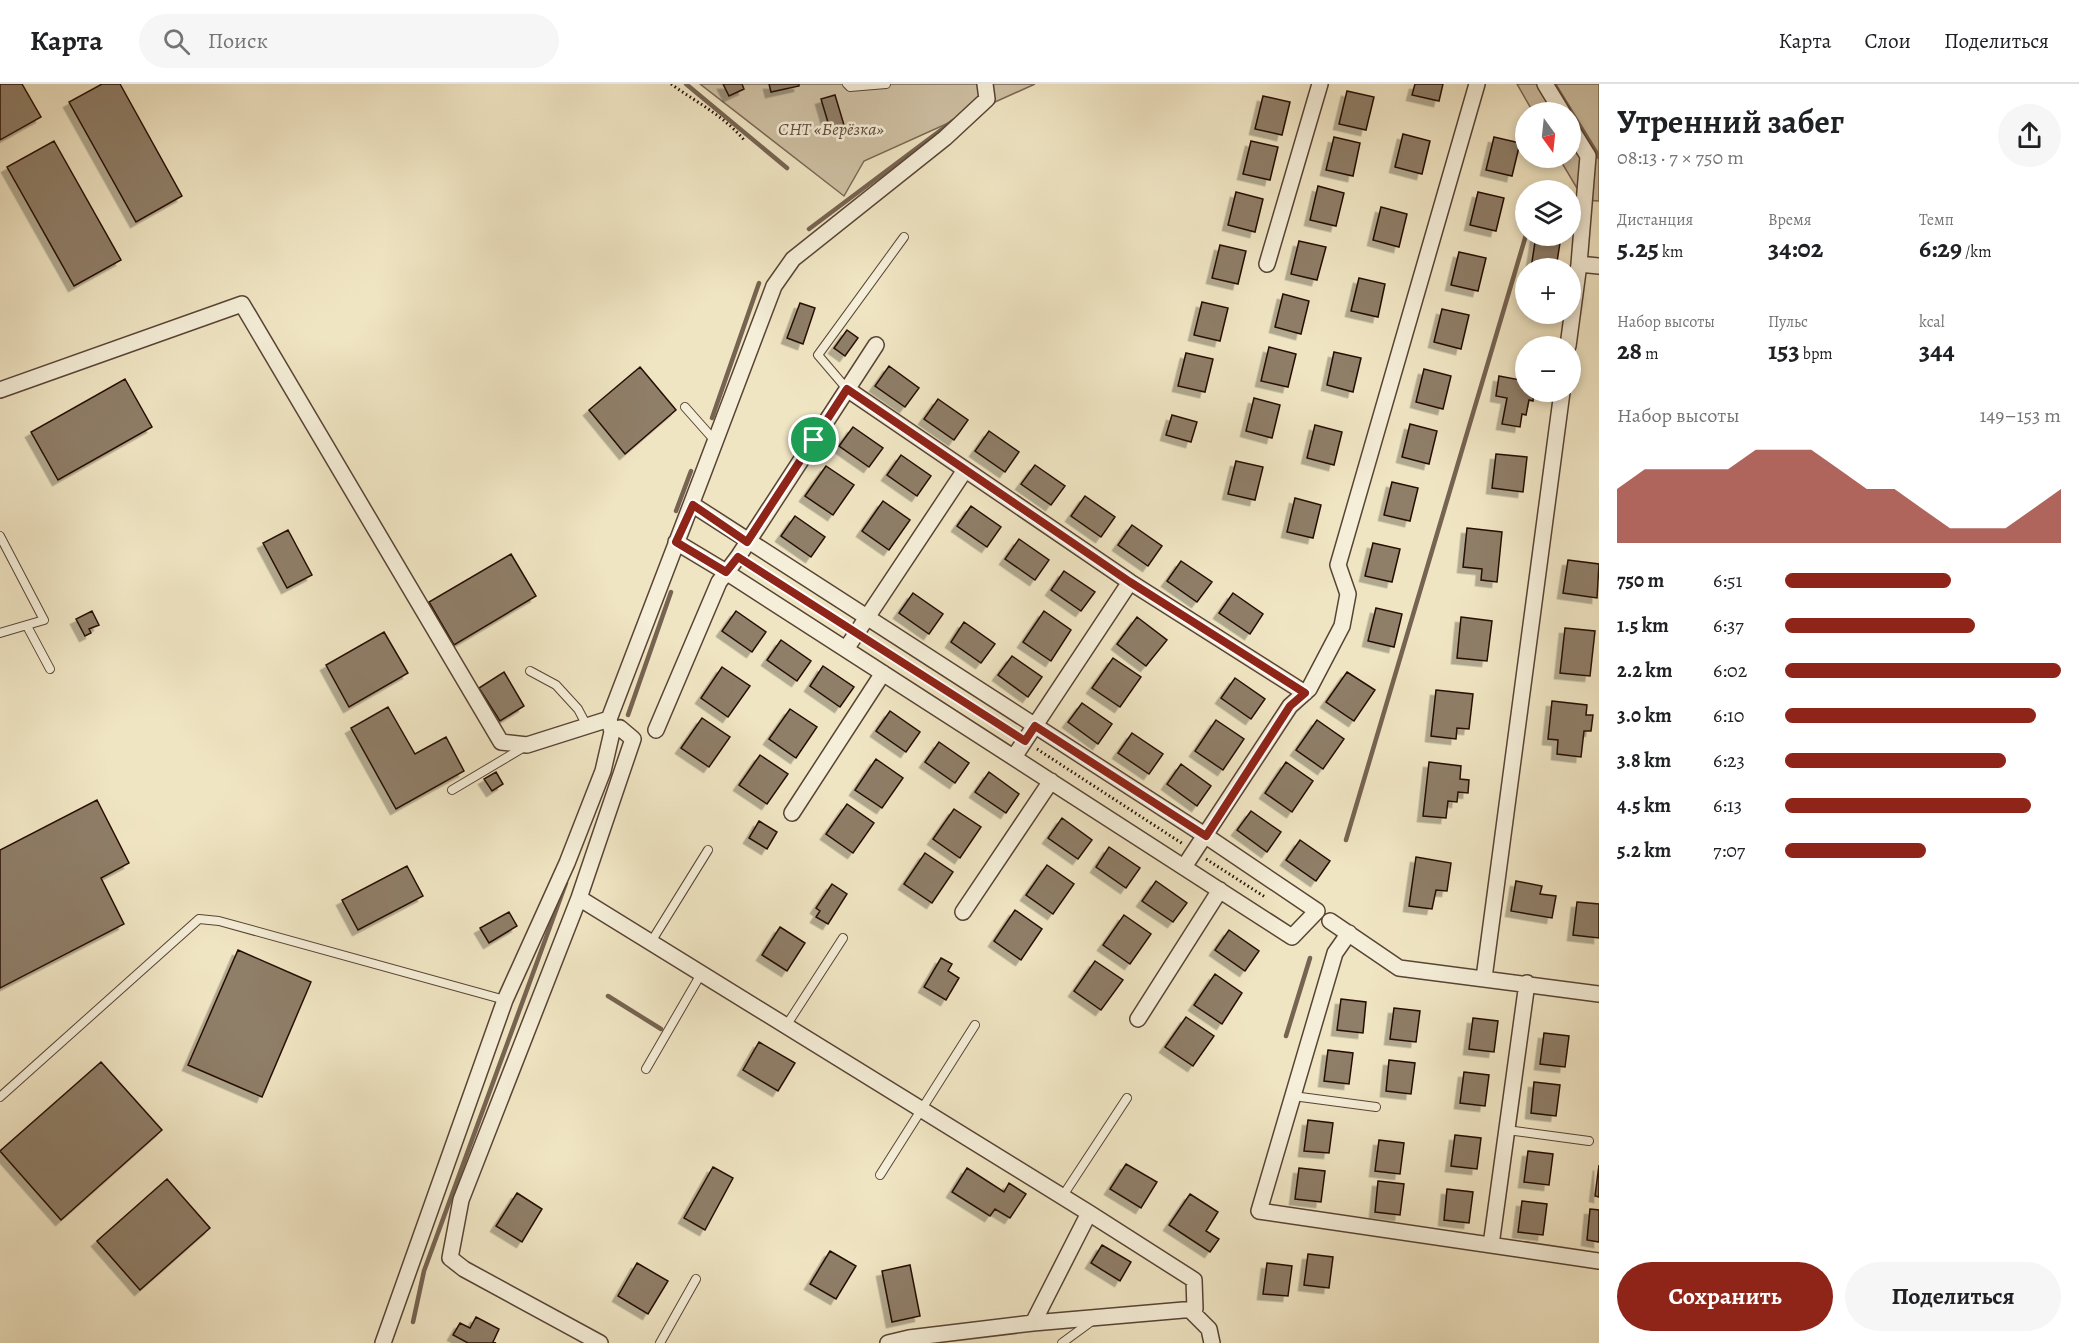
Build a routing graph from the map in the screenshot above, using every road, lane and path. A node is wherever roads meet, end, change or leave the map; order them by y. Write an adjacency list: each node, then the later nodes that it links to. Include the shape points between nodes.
1 (671, 84): 9 (path, via 710,109)
2 (847, 84): 3 (lane)
3 (886, 84)
4 (985, 84): 21 (street, via 987,99 945,138 793,260 774,286)
5 (1320, 84): 13 (street)
6 (1477, 84): 38 (street, via 1338,565 1348,594 1342,626)
7 (1545, 84): 8 (street)
8 (1556, 102)
9 (744, 140)
10 (1581, 145): 12 (street, via 1588,156)
11 (904, 237): 17 (lane, via 818,356)
12 (1580, 258)
13 (1267, 264)
14 (1581, 264): 15 (street)
15 (1599, 266)
16 (876, 345): 17 (street)
17 (847, 389): 22 (street); 26 (street)
18 (0, 390): 44 (street, via 242,304 501,742)
19 (1561, 402): 64 (street)
20 (685, 407): 21 (lane)
21 (716, 442): 23 (street)
22 (965, 470): 29 (street); 30 (street)
23 (693, 505): 25 (street); 26 (street)
24 (0, 536): 31 (lane, via 44,620)
25 (676, 542): 28 (street); 39 (street)
26 (747, 542): 27 (street); 30 (street)
27 (738, 557): 28 (street); 33 (path)
28 (726, 572): 34 (street); 42 (street, via 718,582)
29 (1130, 582): 38 (street); 41 (street)
30 (867, 618): 33 (street); 41 (street)
31 (27, 626): 32 (lane); 35 (lane)
32 (0, 633)
33 (857, 633): 34 (street); 43 (path)
34 (846, 649): 37 (street)
35 (50, 669)
36 (530, 671): 40 (lane, via 556,685 578,709)
37 (883, 673): 45 (street); 48 (street)
38 (1305, 693): 49 (street, via 1290,706)
39 (611, 725): 40 (street); 56 (street, via 633,739); 67 (street, via 603,771)
40 (587, 726): 44 (street)
41 (1035, 726): 43 (street); 49 (street)
42 (656, 730)
43 (1025, 741): 45 (street); 51 (path)
44 (527, 746): 47 (lane)
45 (1014, 757): 46 (street)
46 (1051, 781): 52 (street); 57 (street)
47 (452, 790)
48 (792, 813)
49 (1206, 836): 51 (street); 53 (street)
50 (708, 850): 62 (lane)
51 (1195, 852): 52 (street); 55 (path)
52 (1184, 867): 54 (street)
53 (1275, 883): 55 (path); 58 (street, via 1317,911 1292,937)
54 (1220, 890): 58 (street); 68 (street)
55 (1265, 897): 58 (path)
56 (579, 898): 62 (street); 89 (street, via 461,1200 450,1258)
57 (963, 912)
58 (1253, 912)
59 (1330, 921): 60 (street)
60 (1349, 933): 64 (street, via 1399,968); 72 (street, via 1335,953)
61 (843, 938): 70 (lane)
62 (651, 942): 63 (street)
63 (701, 974): 70 (street); 71 (lane)
64 (1484, 978): 65 (street)
65 (1527, 983): 66 (street); 77 (street)
66 (1599, 994)
67 (506, 1000): 73 (lane, via 219,921 199,919); 88 (street)
68 (1138, 1019)
69 (975, 1025): 76 (lane)
70 (786, 1026): 76 (street)
71 (646, 1069)
72 (1293, 1096): 75 (lane); 82 (street, via 1259,1211)
73 (0, 1097)
74 (1127, 1098): 80 (lane)
75 (1376, 1107)
76 (921, 1109): 79 (lane); 80 (street)
77 (1507, 1130): 78 (lane); 82 (street)
78 (1589, 1141)
79 (880, 1175)
80 (1062, 1197): 81 (street)
81 (1089, 1213): 85 (street, via 1194,1280 1195,1310); 87 (street)
82 (1491, 1245): 83 (street)
83 (1599, 1261)
84 (696, 1279): 90 (lane)
85 (1190, 1310): 86 (street); 93 (street, via 1209,1329)
86 (1095, 1318): 87 (street); 92 (lane)
87 (1033, 1323): 91 (street)
88 (383, 1343)
89 (600, 1343)
90 (660, 1343)
91 (888, 1343)
92 (1062, 1343)
93 (1212, 1343)

